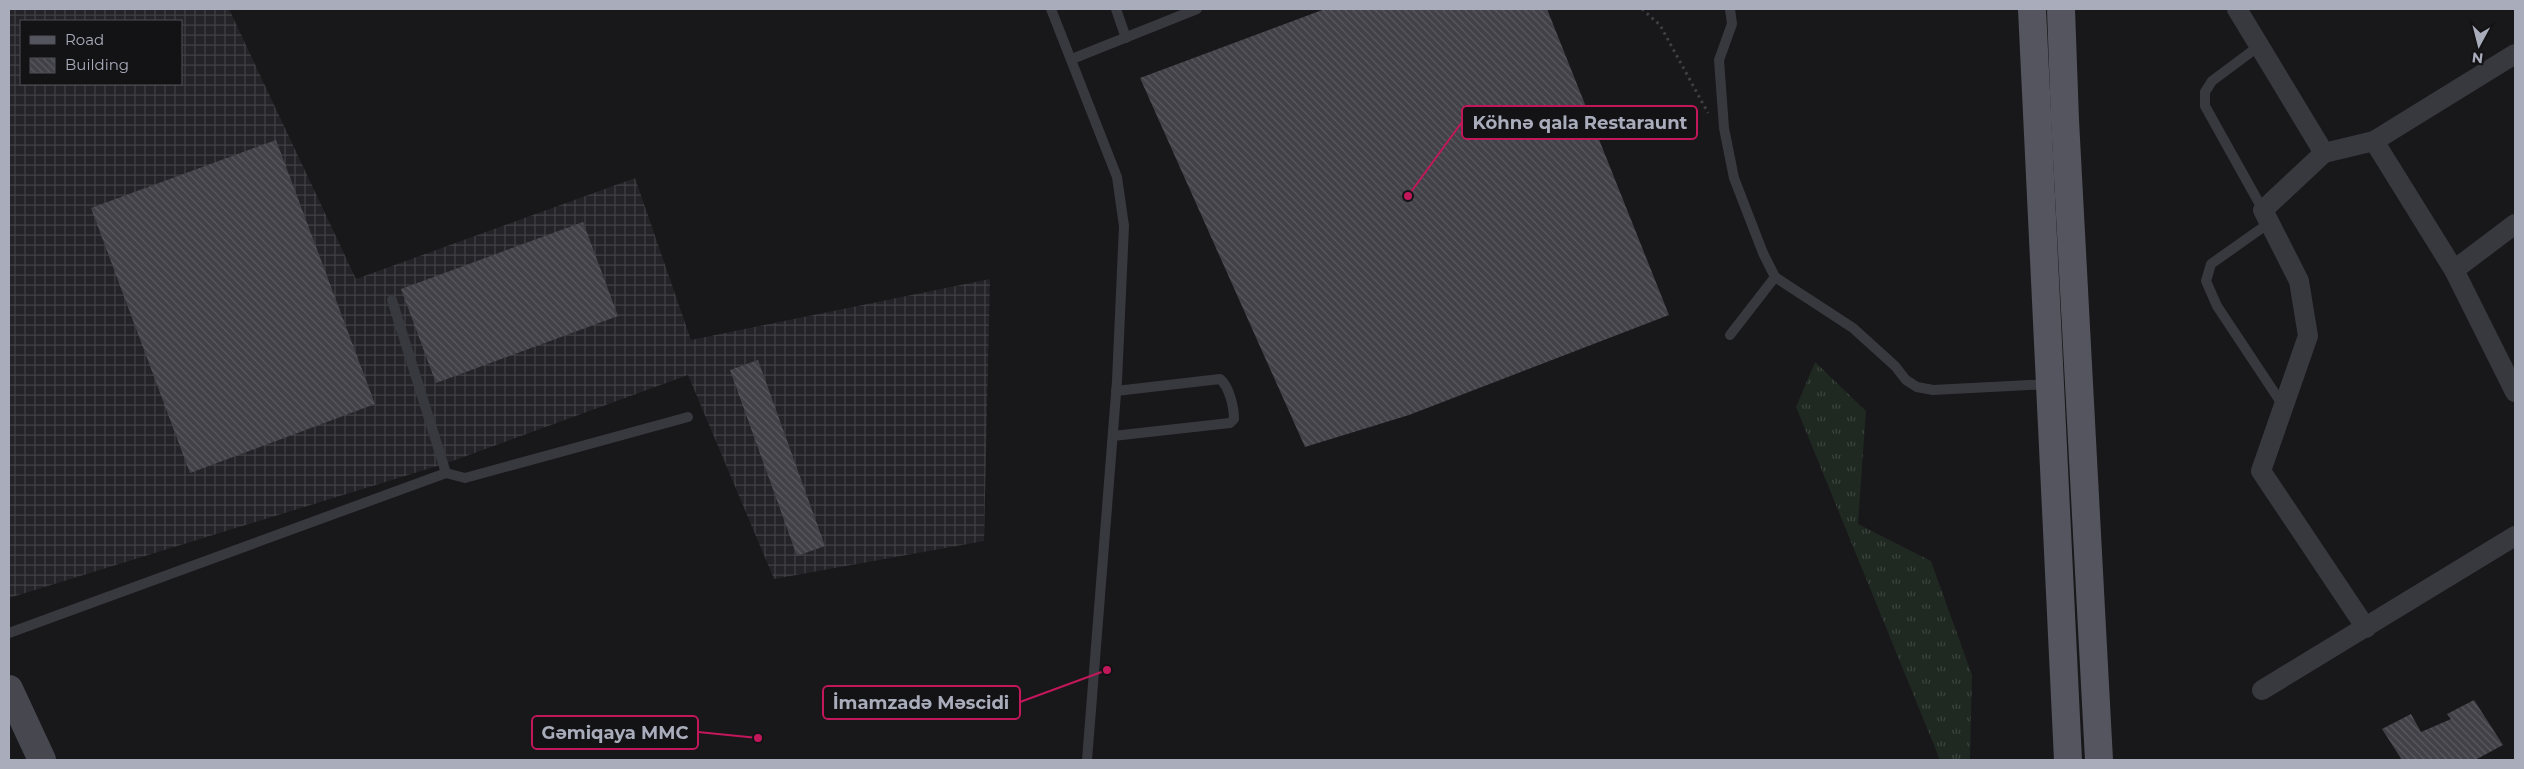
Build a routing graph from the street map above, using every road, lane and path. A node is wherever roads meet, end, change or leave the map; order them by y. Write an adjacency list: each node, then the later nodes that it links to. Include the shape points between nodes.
1 (1051, 9): 12 (lane)
2 (1116, 9): 9 (lane)
3 (1198, 9): 9 (lane)
4 (1642, 9): 13 (path, via 1660,25 1710,118)
5 (1730, 9): 13 (lane, via 1732,24 1719,60)
6 (2032, 9): 22 (main road)
7 (2061, 9): 34 (main road)
8 (2237, 9): 10 (street)
9 (1126, 38): 12 (lane)
10 (2259, 46): 15 (street); 16 (lane, via 2212,81 2205,92 2205,106)
11 (2515, 54): 14 (street)
12 (1072, 59): 23 (lane, via 1117,177 1124,226)
13 (1724, 128): 19 (lane, via 1734,178)
14 (2374, 141): 15 (street); 18 (street)
15 (2324, 153): 16 (street)
16 (2266, 217): 25 (street, via 2299,281 2308,336); 25 (lane, via 2211,264 2206,281 2217,306)
17 (2515, 224): 18 (street)
18 (2454, 270): 24 (street)
19 (1775, 277): 21 (lane); 22 (lane, via 1853,328 1917,387 1933,390)
20 (392, 300): 28 (lane)
21 (1730, 335)
22 (2051, 384): 37 (main road)
23 (1116, 391): 27 (lane); 27 (lane, via 1220,379 1225,383 1234,419 1230,423)
24 (2515, 392)
25 (2284, 408): 30 (street, via 2261,471)
26 (688, 417): 28 (lane, via 465,478)
27 (1113, 436): 36 (lane)
28 (446, 473): 31 (lane)
29 (2515, 536): 30 (street)
30 (2366, 628): 33 (street)
31 (9, 632)
32 (9, 689): 35 (main road)
33 (2262, 690)
34 (2104, 759)
35 (42, 760)
36 (1087, 760)
37 (2068, 760)

